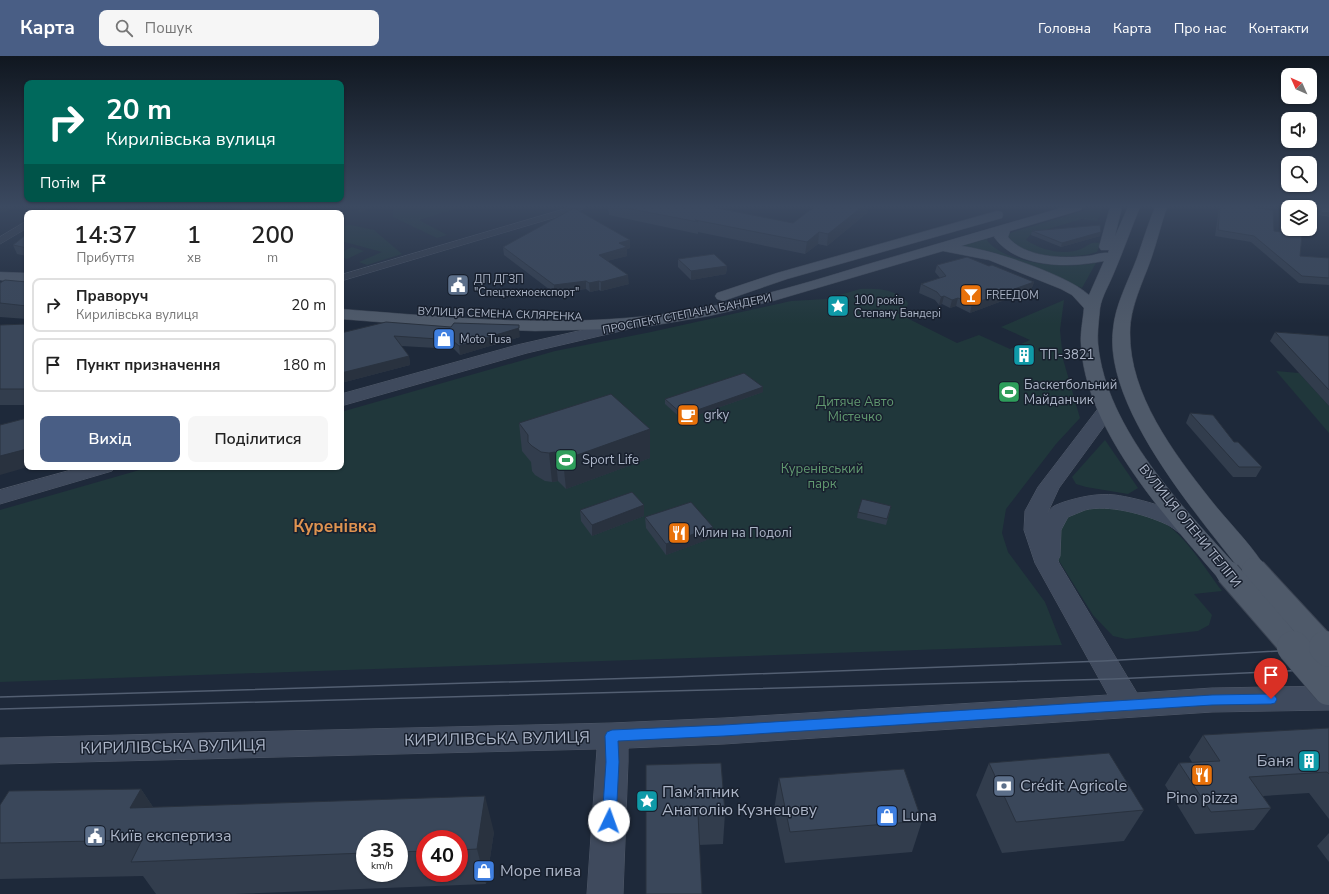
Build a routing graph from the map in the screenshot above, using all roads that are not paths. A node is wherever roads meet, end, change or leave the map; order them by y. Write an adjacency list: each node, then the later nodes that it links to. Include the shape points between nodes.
1 (448, 246): 12 (street)
2 (887, 246): 18 (main road, via 782,276)
3 (917, 246): 18 (main road, ПРОСПЕКТ СТЕПАНА БАНДЕРИ)
4 (945, 246): 9 (main road, ПРОСПЕКТ СТЕПАНА БАНДЕРИ)
5 (1009, 246): 10 (main road, via 1038,258 1062,261)
6 (1107, 246): 10 (main road)
7 (1117, 246): 14 (main road, ВУЛИЦЯ ОЛЕНИ ТЕЛІГИ)
8 (1148, 246): 31 (main road, ВУЛИЦЯ ОЛЕНИ ТЕЛІГИ, bridge, via 1126,309 1121,332 1122,360 1143,415 1181,476 1254,570)
9 (932, 250): 19 (main road, via 964,250 993,256 1072,289); 22 (main road, ПРОСПЕКТ СТЕПАНА БАНДЕРИ, via 757,301)
10 (1105, 257): 14 (main road)
11 (0, 276): 13 (main road)
12 (344, 277)
13 (24, 278)
14 (1104, 278): 19 (main road, ВУЛИЦЯ ОЛЕНИ ТЕЛІГИ)
15 (0, 284): 16 (main road)
16 (24, 286)
17 (344, 306): 20 (main road, ВУЛИЦЯ СЕМЕНА СКЛЯРЕНКА, via 524,317 592,317)
18 (692, 306): 20 (main road, ПРОСПЕКТ СТЕПАНА БАНДЕРИ)
19 (1092, 307): 26 (main road, ВУЛИЦЯ ОЛЕНИ ТЕЛІГИ, via 1089,345 1094,375)
20 (659, 312)
21 (344, 314): 23 (main road, ВУЛИЦЯ СЕМЕНА СКЛЯРЕНКА)
22 (640, 322): 23 (main road, ВУЛИЦЯ СЕМЕНА СКЛЯРЕНКА, via 567,326); 24 (main road, ПРОСПЕКТ СТЕПАНА БАНДЕРИ)
23 (513, 325): 24 (main road, via 524,328 529,334 530,340)
24 (523, 349): 25 (main road, ПРОСПЕКТ СТЕПАНА БАНДЕРИ)
25 (344, 399)
26 (1107, 410): 29 (main road, ВУЛИЦЯ ОЛЕНИ ТЕЛІГИ, via 1130,452 1157,491); 30 (main road, via 1049,487 1036,511 1035,530)
27 (94, 470): 28 (main road)
28 (0, 497)
29 (1190, 530): 30 (main road, via 1175,519 1138,506 1115,502 1084,504 1059,512 1050,530); 32 (main road, ВУЛИЦЯ ОЛЕНИ ТЕЛІГИ, bridge)
30 (1047, 563): 34 (main road)
31 (1329, 651)
32 (1329, 689)
33 (1329, 698): 34 (main road, КИРИЛІВСЬКА ВУЛИЦЯ, via 1212,700)
34 (1130, 706): 35 (main road, КИРИЛІВСЬКА ВУЛИЦЯ)
35 (612, 736): 36 (main road, КИРИЛІВСЬКА ВУЛИЦЯ); 37 (main road, via 613,762)
36 (0, 751)
37 (605, 894)

